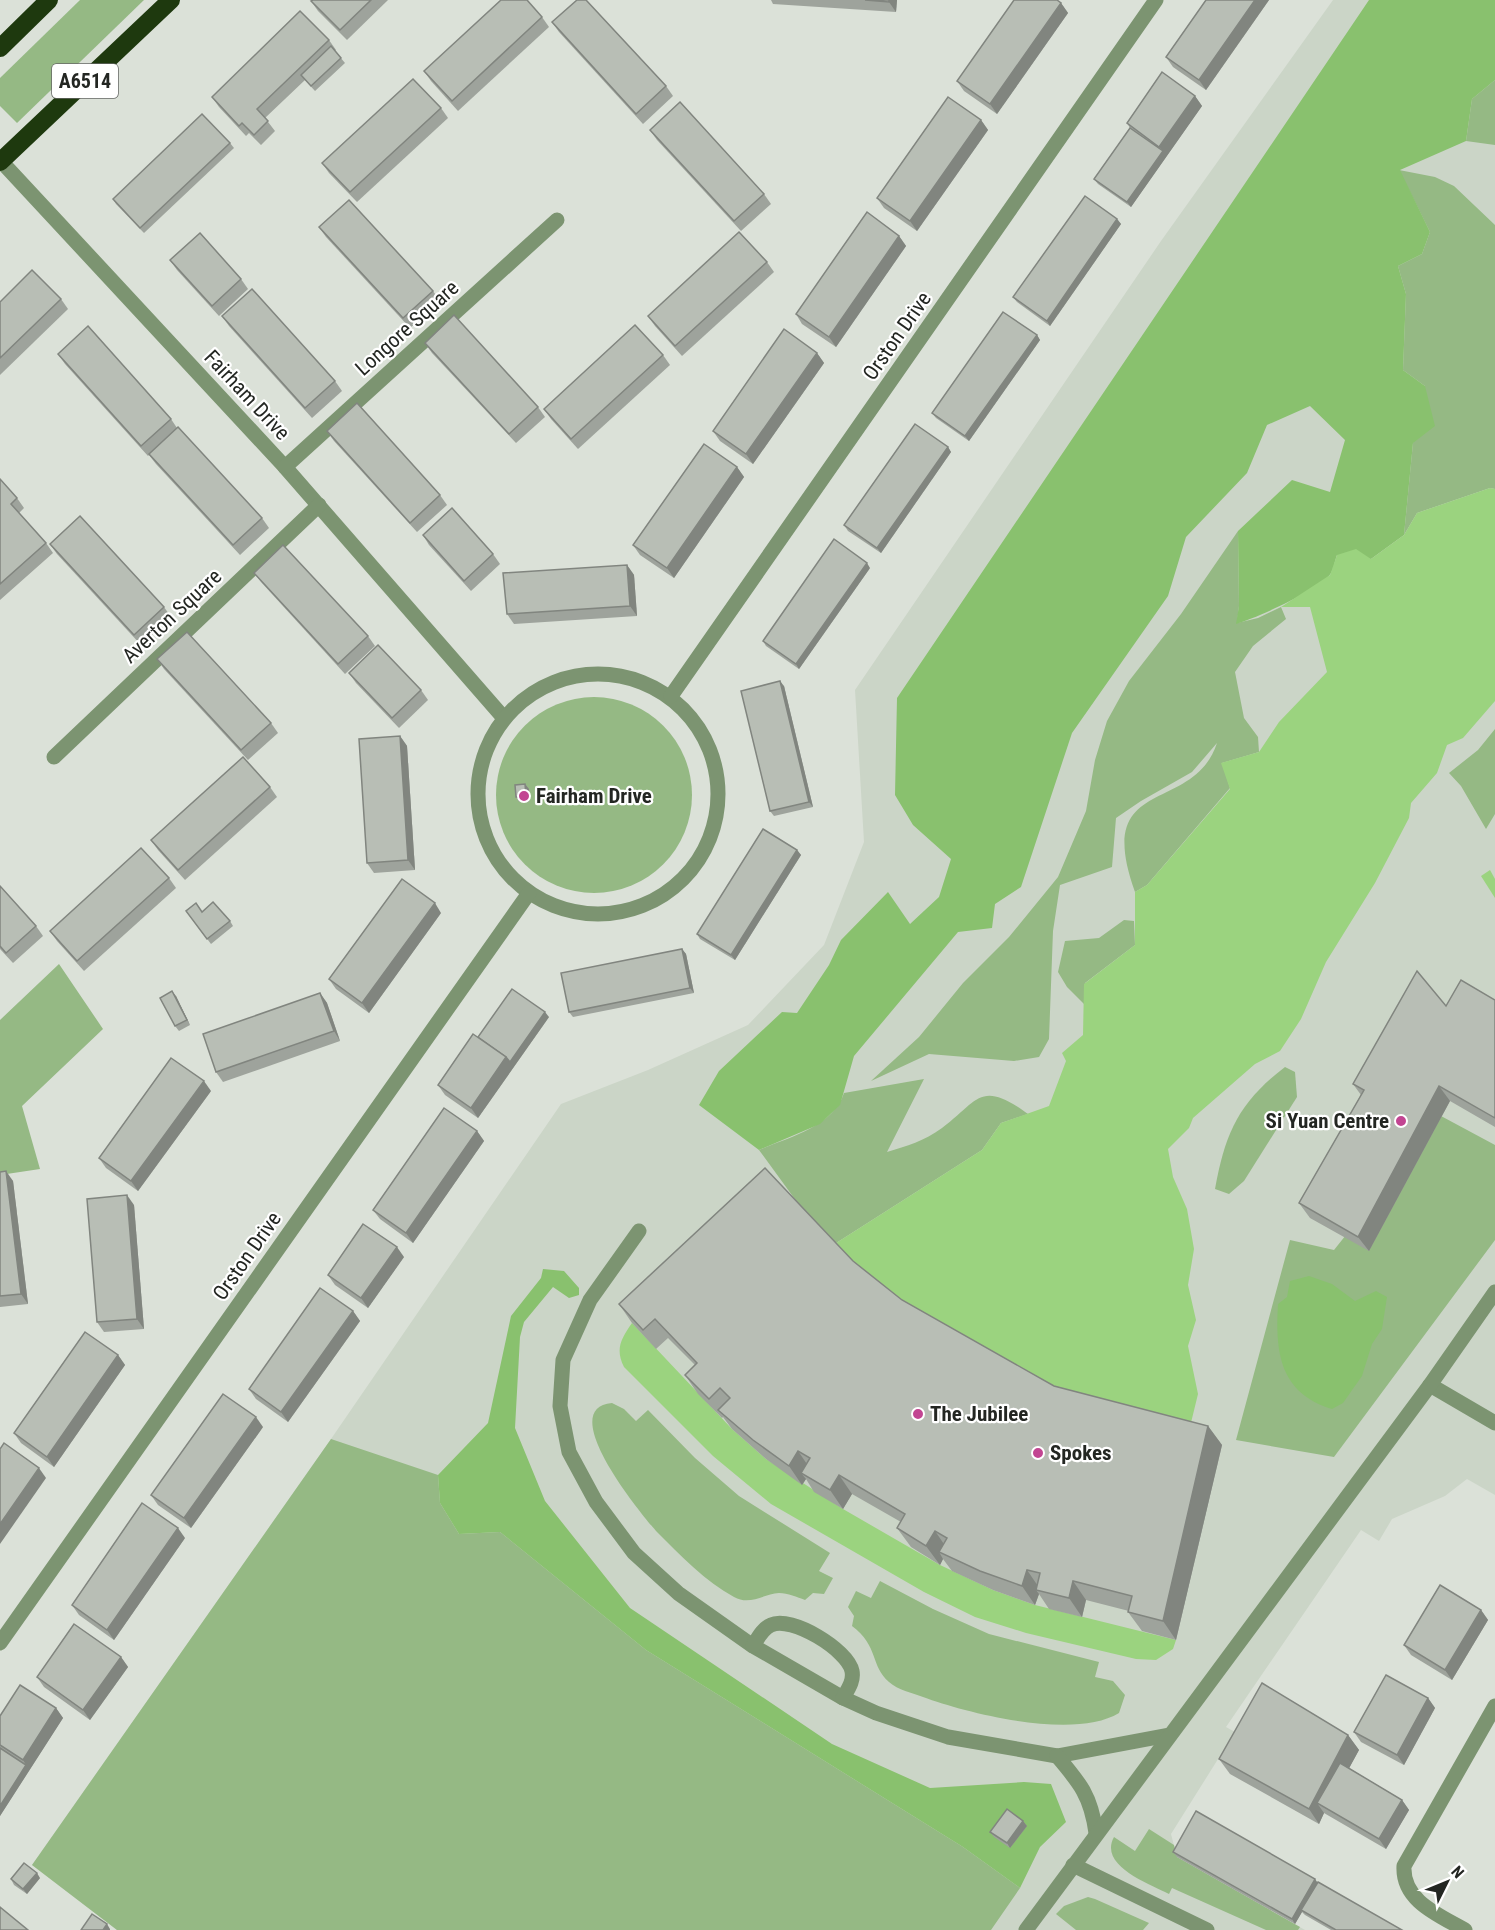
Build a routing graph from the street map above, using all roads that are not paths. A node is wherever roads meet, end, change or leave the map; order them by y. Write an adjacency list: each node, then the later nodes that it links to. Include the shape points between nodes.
1 (50, 0): 4 (highway)
2 (171, 0): 5 (highway, A6514)
3 (1156, 0): 9 (street, Orston Drive)
4 (0, 48)
5 (0, 160): 7 (street, Fairham Drive)
6 (557, 220): 7 (street, Longore Square)
7 (285, 467): 8 (street, Fairham Drive)
8 (320, 505): 10 (street, Fairham Drive); 11 (street, Averton Square)
9 (671, 696): 10 (street, via 600,672 558,679); 12 (street, via 705,736 718,776 718,817 702,856 673,889 636,909 597,914 555,906)
10 (503, 717): 12 (street, via 491,736 478,780 481,822 499,863)
11 (54, 757)
12 (529, 893): 17 (street, Orston Drive)
13 (639, 1231): 18 (street, via 590,1300 563,1360 560,1406 569,1452 596,1502 634,1553 678,1593)
14 (1495, 1292): 15 (street)
15 (1430, 1385): 16 (street); 21 (street)
16 (1495, 1423)
17 (0, 1643)
18 (753, 1646): 19 (street); 19 (street, via 772,1624 784,1623 834,1647 847,1659 852,1671 852,1682)
19 (843, 1698): 22 (street, via 948,1737)
20 (1495, 1706): 27 (street, via 1404,1866 1403,1880 1420,1905)
21 (1169, 1735): 22 (street); 23 (street)
22 (1057, 1756): 23 (street, via 1082,1785 1092,1807)
23 (1096, 1833): 24 (street)
24 (1073, 1865): 25 (street); 26 (street)
25 (1026, 1930)
26 (1207, 1930)
27 (1466, 1930)

